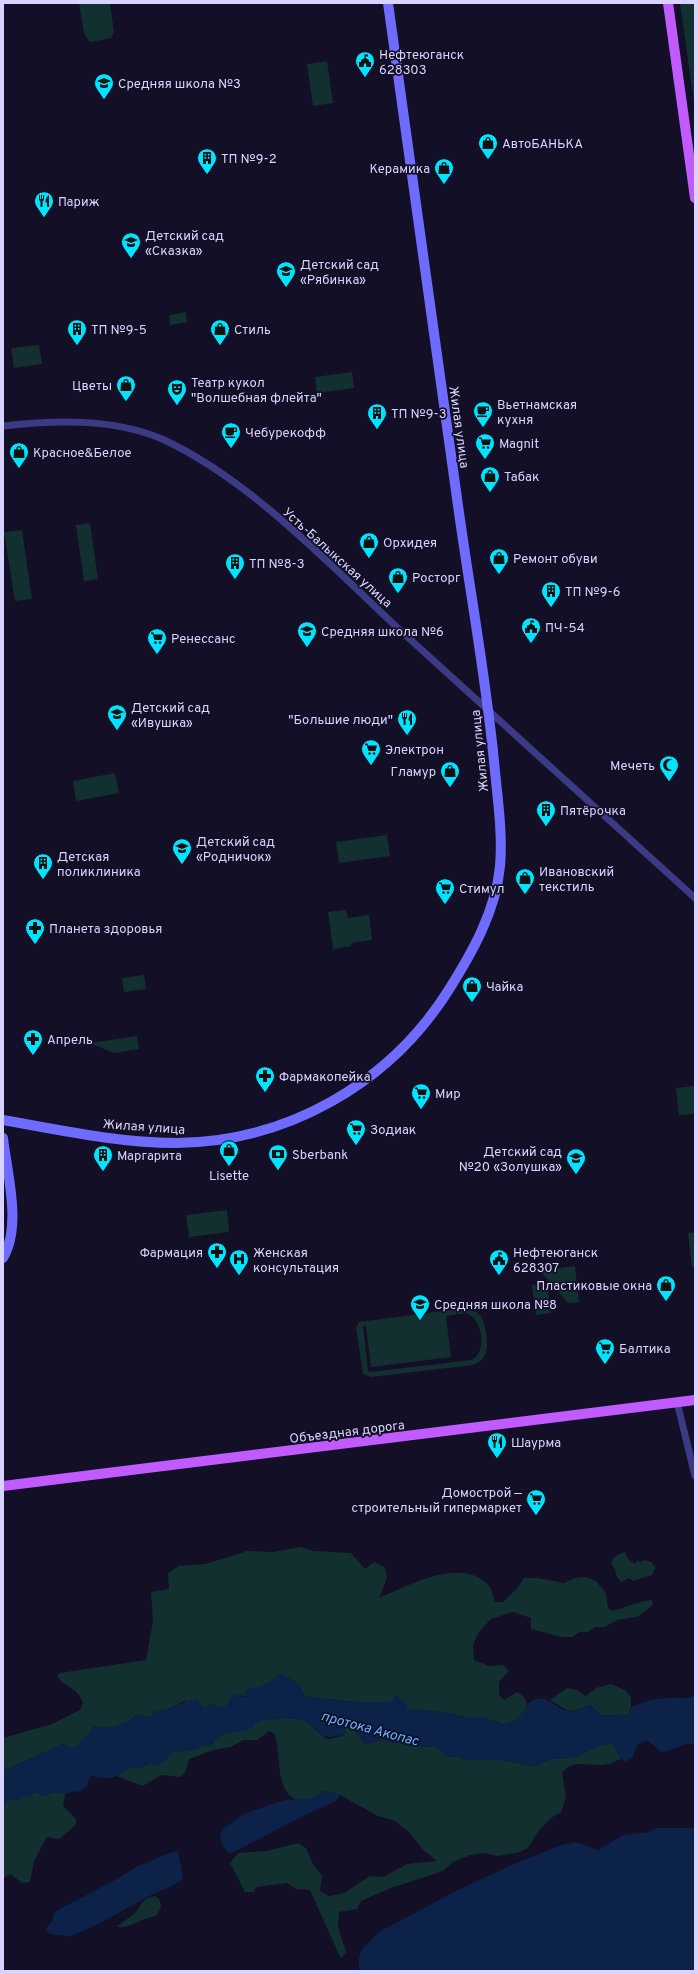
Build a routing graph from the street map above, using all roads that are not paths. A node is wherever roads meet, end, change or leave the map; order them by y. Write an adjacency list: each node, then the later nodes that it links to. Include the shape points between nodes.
1 (388, 3): 5 (main road, Жилая улица)
2 (668, 3): 3 (main road)
3 (695, 198)
4 (3, 426): 5 (street, Усть-Балыкская улица, via 50,421 99,424 147,434 190,454 253,498 293,531)
5 (489, 712): 6 (street, Усть-Балыкская улица); 7 (main road, Жилая улица, via 500,844 499,874 492,906 466,962 439,1005 412,1039 389,1061 357,1087 323,1107 278,1126 227,1138 190,1142 132,1141)
6 (695, 898)
7 (3, 1120)
8 (3, 1138): 9 (main road, via 12,1206 12,1226)
9 (3, 1258)
10 (695, 1400): 11 (main road, Объездная дорога)
11 (677, 1402): 12 (street); 13 (main road, Объездная дорога)
12 (695, 1476)
13 (3, 1486)

